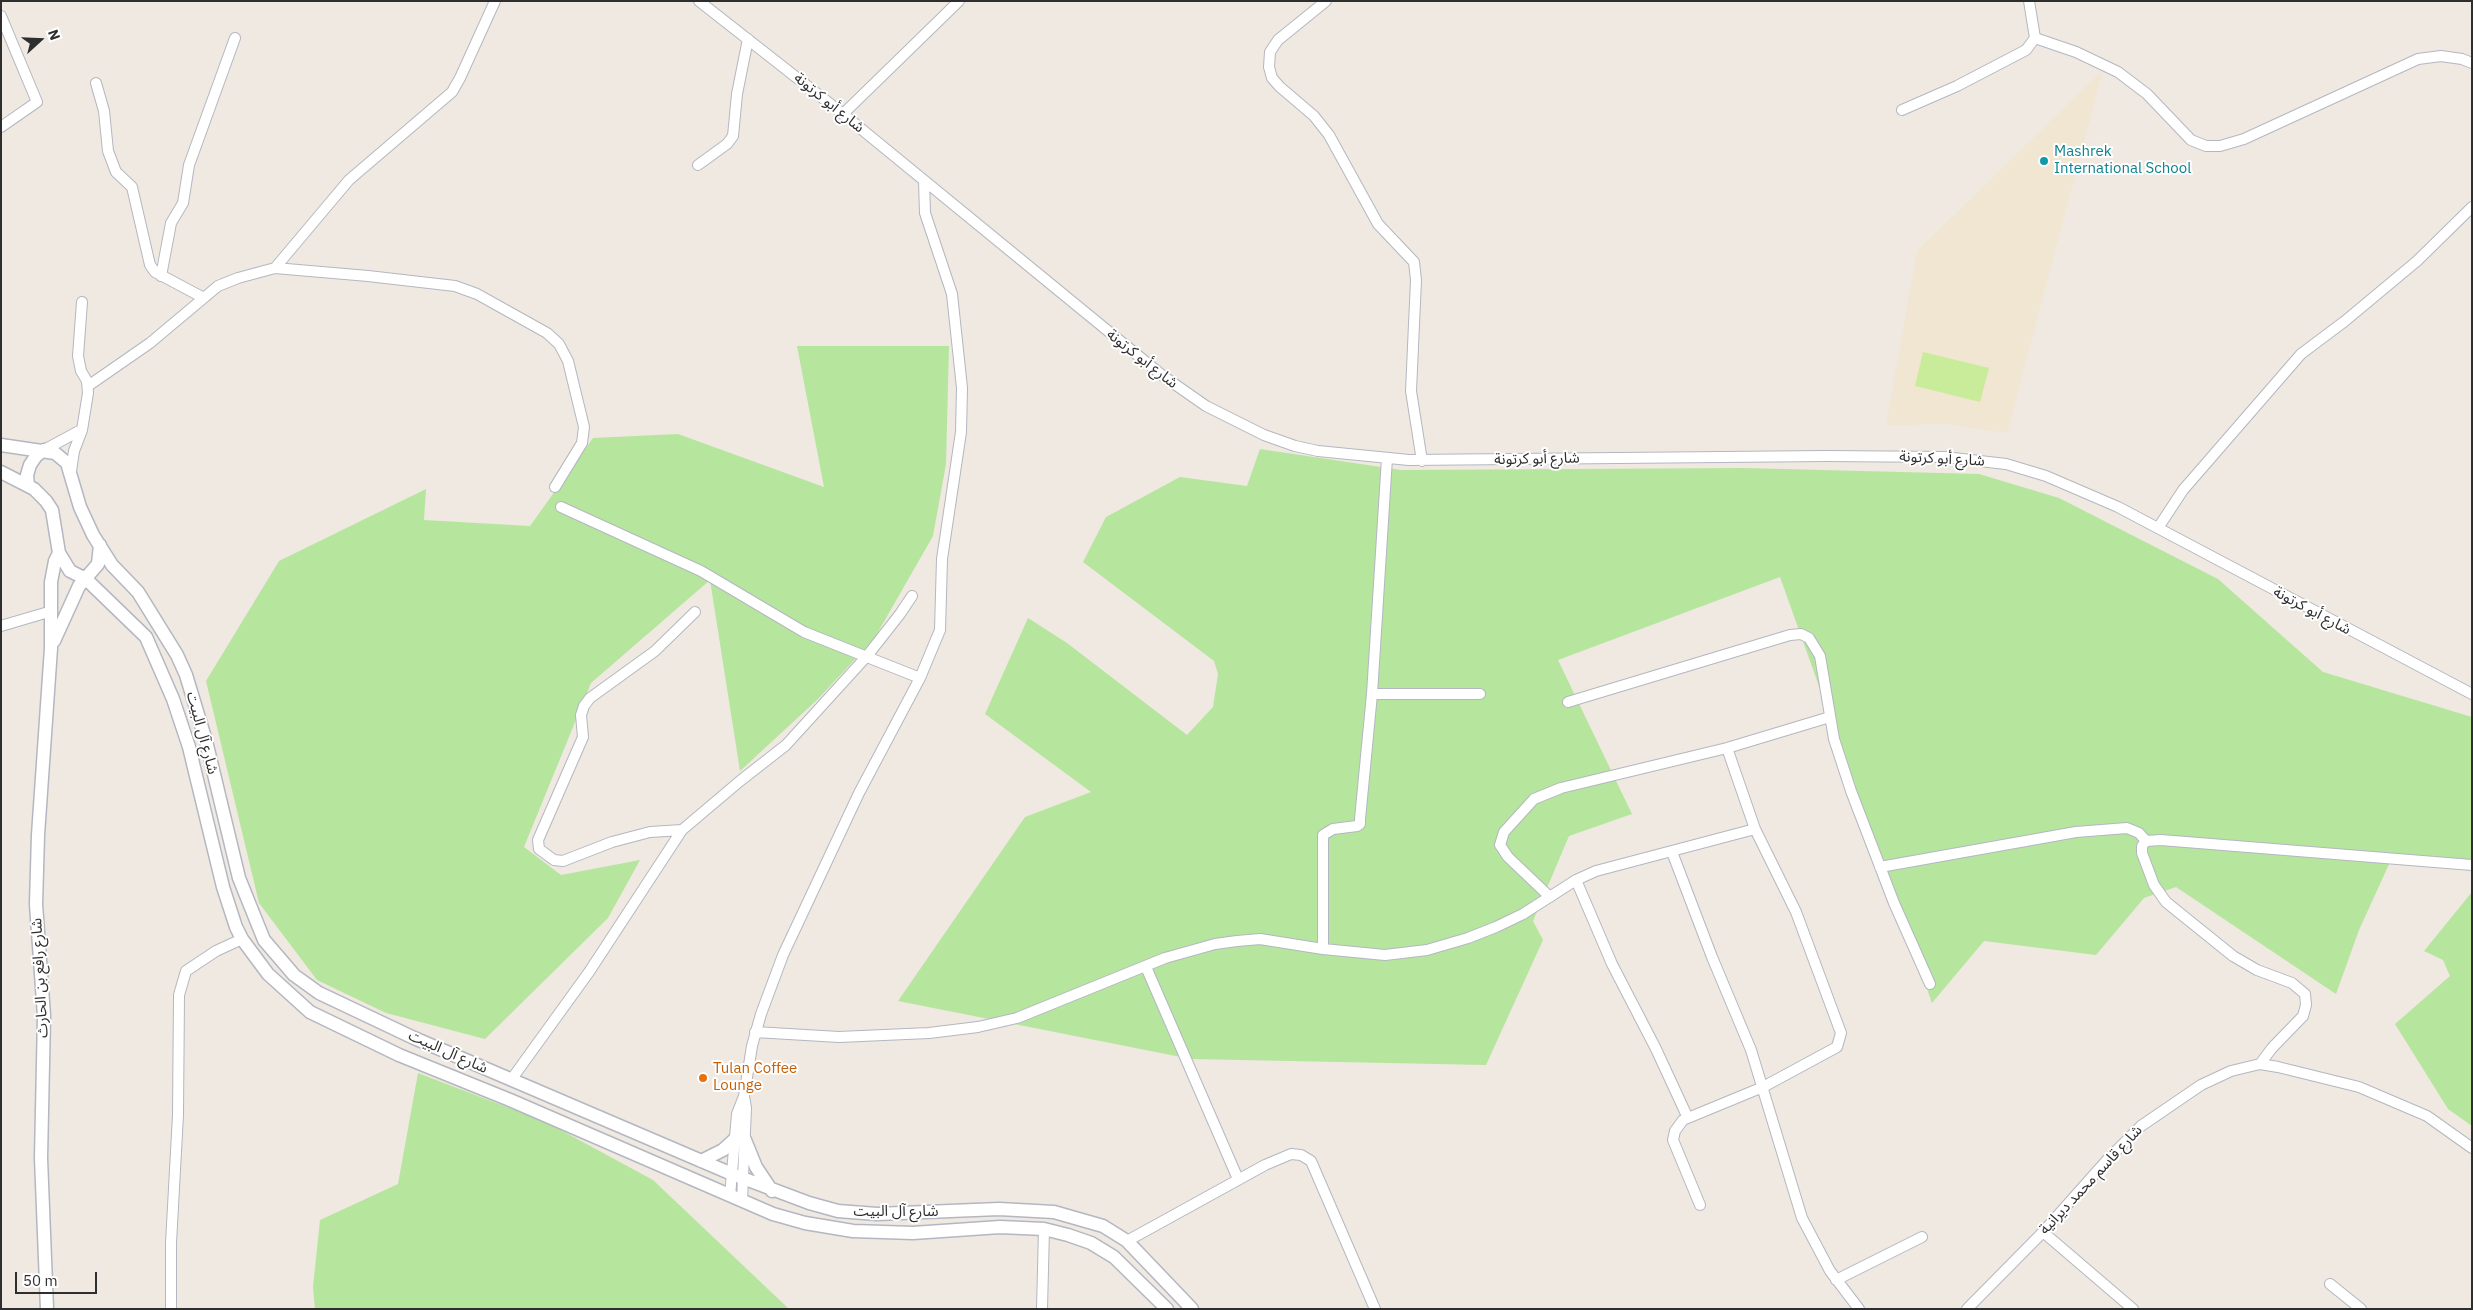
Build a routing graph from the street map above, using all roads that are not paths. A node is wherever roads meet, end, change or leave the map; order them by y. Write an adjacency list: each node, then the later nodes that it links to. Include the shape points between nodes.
1 (494, 1): 18 (street, via 452,92 343,186)
2 (699, 1): 9 (street, شارع أبو كرتونة)
3 (959, 1): 13 (street)
4 (1326, 1): 27 (street, via 1278,40 1270,52 1269,67 1272,78 1314,116 1329,135 1378,224 1414,262 1411,391)
5 (2029, 1): 8 (street)
6 (1, 16): 14 (street, via 37,102)
7 (235, 38): 19 (street, via 189,165 183,203 171,223)
8 (2035, 38): 10 (street, via 2076,52 2118,72 2147,94 2192,140 2206,146 2220,146 2244,139 2418,59 2441,56); 12 (street, via 2026,50)
9 (748, 39): 13 (street, شارع أبو كرتونة); 15 (street, via 733,136)
10 (2472, 63)
11 (96, 83): 19 (street, via 114,168 132,187 150,265)
12 (1902, 110)
13 (844, 114): 16 (street, شارع أبو كرتونة)
14 (1, 127)
15 (698, 165)
16 (924, 181): 26 (street, شارع أبو كرتونة, via 1163,376 1206,406 1264,435 1296,446); 43 (street, via 925,213 952,294 962,402 961,432 942,559 940,630)
17 (2472, 207): 33 (street, via 2417,261 2302,354 2182,490)
18 (275, 268): 20 (street, via 226,281); 31 (street, via 445,284 477,294 547,333 559,344 568,361 585,435)
19 (161, 276): 20 (street)
20 (202, 297): 22 (street, via 150,343)
21 (82, 302): 22 (street, via 78,356)
22 (88, 386): 23 (street)
23 (82, 430): 25 (street); 29 (street)
24 (1, 445): 25 (street, شارع آل البيت)
25 (44, 450): 29 (street, شارع آل البيت, via 61,457); 30 (street, via 30,465)
26 (1387, 458): 27 (street, شارع أبو كرتونة); 44 (street)
27 (1422, 461): 33 (street, شارع أبو كرتونة, via 1945,457 2006,464 2046,476 2092,494)
28 (1, 472): 30 (street, شارع آل البيت)
29 (71, 472): 34 (street, شارع آل البيت, via 85,521)
30 (28, 485): 35 (street, شارع آل البيت, via 52,510)
31 (555, 487)
32 (561, 507): 42 (street, via 701,571 804,632)
33 (2158, 528): 46 (street, شارع أبو كرتونة)
34 (100, 545): 36 (street, شارع رافع بن الحارث, via 98,564); 64 (street, شارع آل البيت, via 159,623 186,675 206,741 239,878 257,927 272,951 294,975 319,993)
35 (59, 553): 36 (street, شارع آل البيت, via 70,571); 38 (street, شارع رافع بن الحارث, via 52,571)
36 (86, 579): 41 (street, شارع رافع بن الحارث, via 69,605); 58 (street, شارع آل البيت, via 146,637 155,657 189,747 223,887)
37 (912, 596): 42 (street)
38 (52, 611): 40 (street); 41 (street, شارع رافع بن الحارث)
39 (695, 612): 51 (street, via 655,651 590,698 584,706 581,715 583,737 538,840 539,849 554,860 563,860 650,832)
40 (1, 626)
41 (51, 648): 82 (street, شارع رافع بن الحارث, via 36,904 44,1016 41,1158)
42 (867, 656): 43 (street); 51 (street, via 780,751 740,780)
43 (920, 678): 62 (street, via 859,793 783,955)
44 (1372, 694): 45 (street); 59 (street, via 1360,824 1333,829 1323,835)
45 (1480, 694)
46 (2472, 694)
47 (1568, 702): 48 (street, via 1751,645 1801,634 1813,642 1820,656)
48 (1830, 717): 49 (street); 55 (street, via 1840,758)
49 (1727, 748): 50 (street); 57 (street, via 1561,788 1534,799 1504,832 1500,845 1508,857)
50 (1755, 829): 53 (street); 65 (street, via 1796,912 1841,1033 1837,1047)
51 (682, 830): 64 (street, via 589,972)
52 (2146, 841): 54 (street); 55 (street, via 2139,833 2127,828 2076,832); 63 (street, via 2142,854 2154,885 2166,902 2233,956 2257,970 2292,983 2304,994 2303,1016)
53 (1672, 852): 56 (street, via 1596,871); 65 (street)
54 (2472, 865)
55 (1880, 867): 61 (street)
56 (1576, 880): 57 (street); 66 (street, via 1609,957)
57 (1550, 897): 59 (street, via 1496,927 1427,950 1385,955)
58 (242, 939): 73 (street, شارع آل البيت, via 268,974 310,1012 399,1056 510,1100); 83 (street, via 186,971 179,995)
59 (1323, 950): 60 (street, via 1260,939 1237,941 1185,952)
60 (1146, 966): 62 (street, via 1024,1015 978,1027 839,1037); 71 (street)
61 (1930, 984)
62 (755, 1032): 67 (street, via 744,1096 738,1107)
63 (2260, 1064): 68 (street, via 2376,1092 2427,1116); 77 (street, شارع قاسم محمد ديرانية, via 2216,1077 2141,1126)
64 (511, 1080): 69 (street, شارع آل البيت)
65 (1763, 1087): 66 (street); 80 (street, via 1802,1218)
66 (1687, 1116): 75 (street, via 1675,1131 1673,1140)
67 (740, 1140): 69 (street); 70 (street); 72 (street)
68 (2472, 1148)
69 (701, 1161): 70 (street, شارع آل البيت)
70 (738, 1177): 72 (street, شارع آل البيت); 73 (street); 74 (street)
71 (1238, 1179): 79 (street); 87 (street, via 1282,1157 1296,1154 1311,1161)
72 (772, 1190): 79 (street, شارع آل البيت, via 854,1213 1000,1209 1054,1212 1103,1226)
73 (730, 1196): 74 (street, شارع آل البيت)
74 (742, 1201): 76 (street, شارع آل البيت, via 805,1223 854,1231)
75 (1700, 1205)
76 (1044, 1229): 84 (street); 85 (street, شارع آل البيت, via 1078,1238 1114,1257)
77 (2043, 1232): 89 (street, شارع قاسم محمد ديرانية); 90 (street)
78 (1922, 1237): 80 (street)
79 (1127, 1241): 86 (street, شارع آل البيت)
80 (1836, 1280): 88 (street)
81 (2330, 1284): 91 (street)
82 (47, 1309)
83 (171, 1309)
84 (1042, 1309)
85 (1167, 1309)
86 (1192, 1309)
87 (1375, 1309)
88 (1859, 1309)
89 (1967, 1309)
90 (2133, 1309)
91 (2361, 1309)

